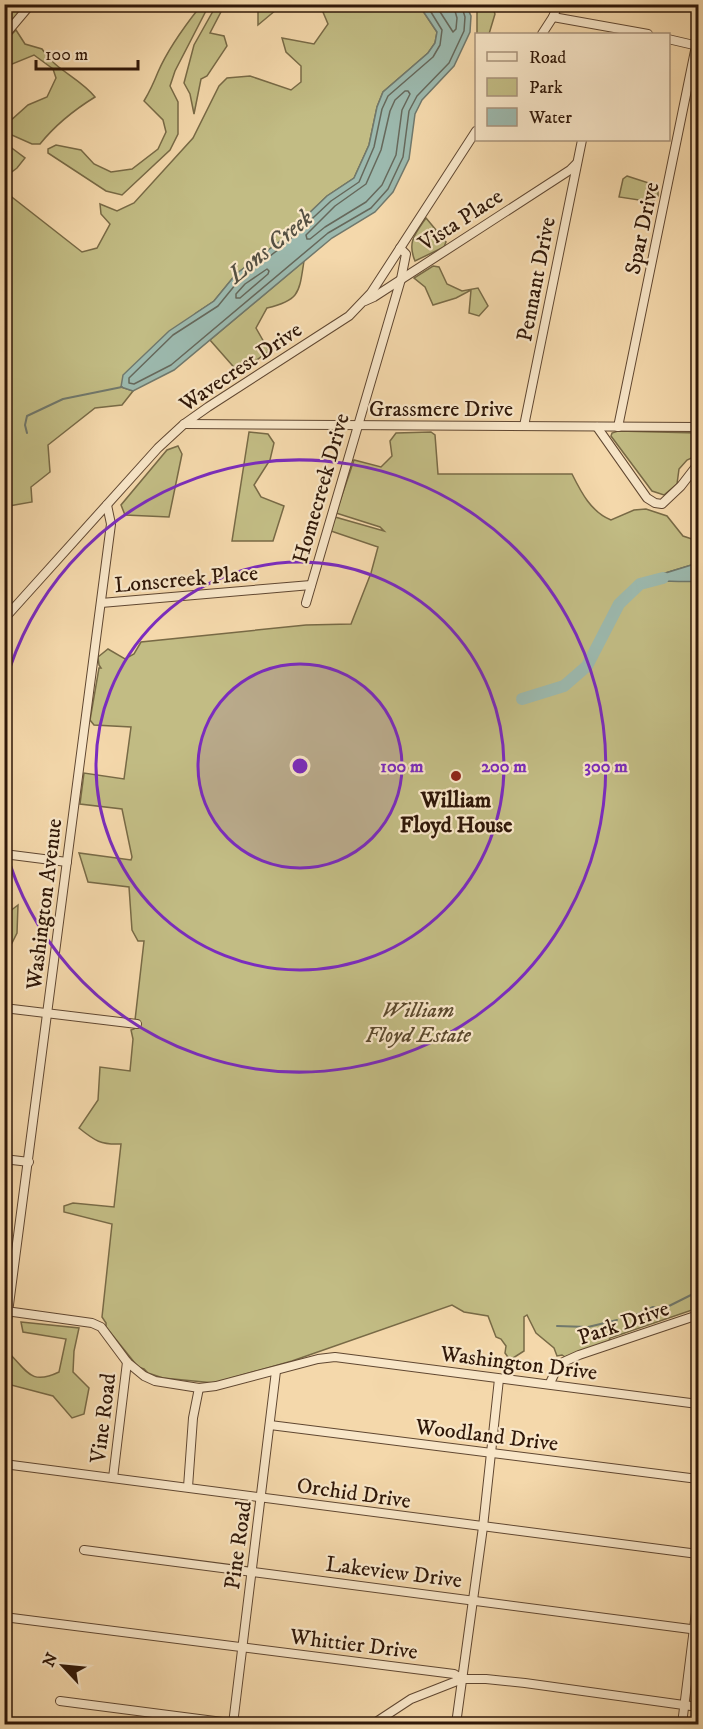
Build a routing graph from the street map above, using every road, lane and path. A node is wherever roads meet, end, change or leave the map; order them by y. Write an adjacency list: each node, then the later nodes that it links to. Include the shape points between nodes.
1 (31, 4): 7 (street)
2 (558, 4): 3 (street)
3 (553, 17): 4 (street); 5 (street)
4 (605, 31): 6 (street)
5 (543, 33)
6 (634, 33)
7 (4, 36)
8 (699, 36): 10 (street, Spar Drive)
9 (670, 39): 10 (street)
10 (698, 46): 21 (street, Spar Drive)
11 (475, 134): 14 (street, Wavecrest Drive)
12 (582, 141): 13 (street, Pennant Drive)
13 (577, 162): 15 (street, Vista Place); 19 (street, Pennant Drive)
14 (400, 248): 15 (street, Homecreek Drive, via 406,254); 16 (street, Wavecrest Drive)
15 (401, 279): 16 (street, Vista Place); 18 (street, Homecreek Drive)
16 (361, 303): 17 (street, Wavecrest Drive, via 348,316)
17 (184, 424): 18 (street, Grassmere Drive); 24 (street, Wavecrest Drive)
18 (357, 426): 19 (street, Grassmere Drive); 25 (street, Homecreek Drive)
19 (524, 426): 20 (street, Grassmere Drive)
20 (597, 427): 21 (street, Grassmere Drive); 23 (street, via 647,498 658,504 681,486)
21 (618, 427): 22 (street, Grassmere Drive)
22 (699, 427)
23 (699, 464)
24 (107, 505): 26 (street, Washington Avenue, via 111,524); 28 (street, Wavecrest Drive)
25 (311, 585): 26 (street, Lonscreek Place); 27 (street, Homecreek Drive)
26 (101, 603): 30 (street, Washington Avenue)
27 (306, 603)
28 (4, 619)
29 (4, 854): 30 (street)
30 (67, 862): 32 (street, Washington Avenue)
31 (4, 1008): 32 (street)
32 (47, 1014): 33 (street); 35 (street, Washington Avenue)
33 (137, 1024)
34 (4, 1159): 35 (street)
35 (29, 1162): 36 (street, Washington Avenue)
36 (7, 1311): 38 (street, Washington Avenue); 39 (street, via 92,1323 108,1334)
37 (699, 1315): 42 (street, Park Drive, via 579,1355 560,1364)
38 (4, 1343)
39 (127, 1362): 43 (street, Washington Drive, via 155,1381); 48 (street, Vine Road)
40 (276, 1371): 41 (street, Washington Drive, via 335,1357); 43 (street, Washington Drive); 45 (street, Pine Road)
41 (499, 1379): 42 (street, Washington Drive); 46 (street)
42 (550, 1383): 44 (street, Washington Drive)
43 (199, 1388): 50 (street)
44 (699, 1404)
45 (270, 1425): 46 (street, Woodland Drive); 51 (street, Pine Road)
46 (492, 1453): 49 (street, Woodland Drive); 52 (street)
47 (4, 1464): 48 (street, Orchid Drive)
48 (113, 1478): 50 (street, Orchid Drive)
49 (699, 1479)
50 (188, 1487): 51 (street, Orchid Drive)
51 (262, 1498): 52 (street, Orchid Drive); 55 (street, Pine Road)
52 (483, 1527): 54 (street, Orchid Drive); 57 (street)
53 (84, 1550): 55 (street, Lakeview Drive)
54 (699, 1554)
55 (252, 1571): 57 (street, Lakeview Drive); 60 (street, Pine Road)
56 (699, 1596): 59 (street)
57 (473, 1600): 59 (street, Lakeview Drive); 61 (street)
58 (4, 1617): 60 (street, Whittier Drive)
59 (696, 1629): 63 (street)
60 (242, 1648): 61 (street, Whittier Drive, via 454,1674); 65 (street, Pine Road)
61 (462, 1679): 63 (street, Whittier Drive, via 525,1683); 67 (street, via 411,1699); 68 (street)
62 (60, 1701): 65 (street)
63 (684, 1705): 64 (street, Whittier Drive); 69 (street)
64 (699, 1707)
65 (233, 1724): 66 (street)
66 (238, 1725)
67 (373, 1725)
68 (456, 1725)
69 (682, 1725)

